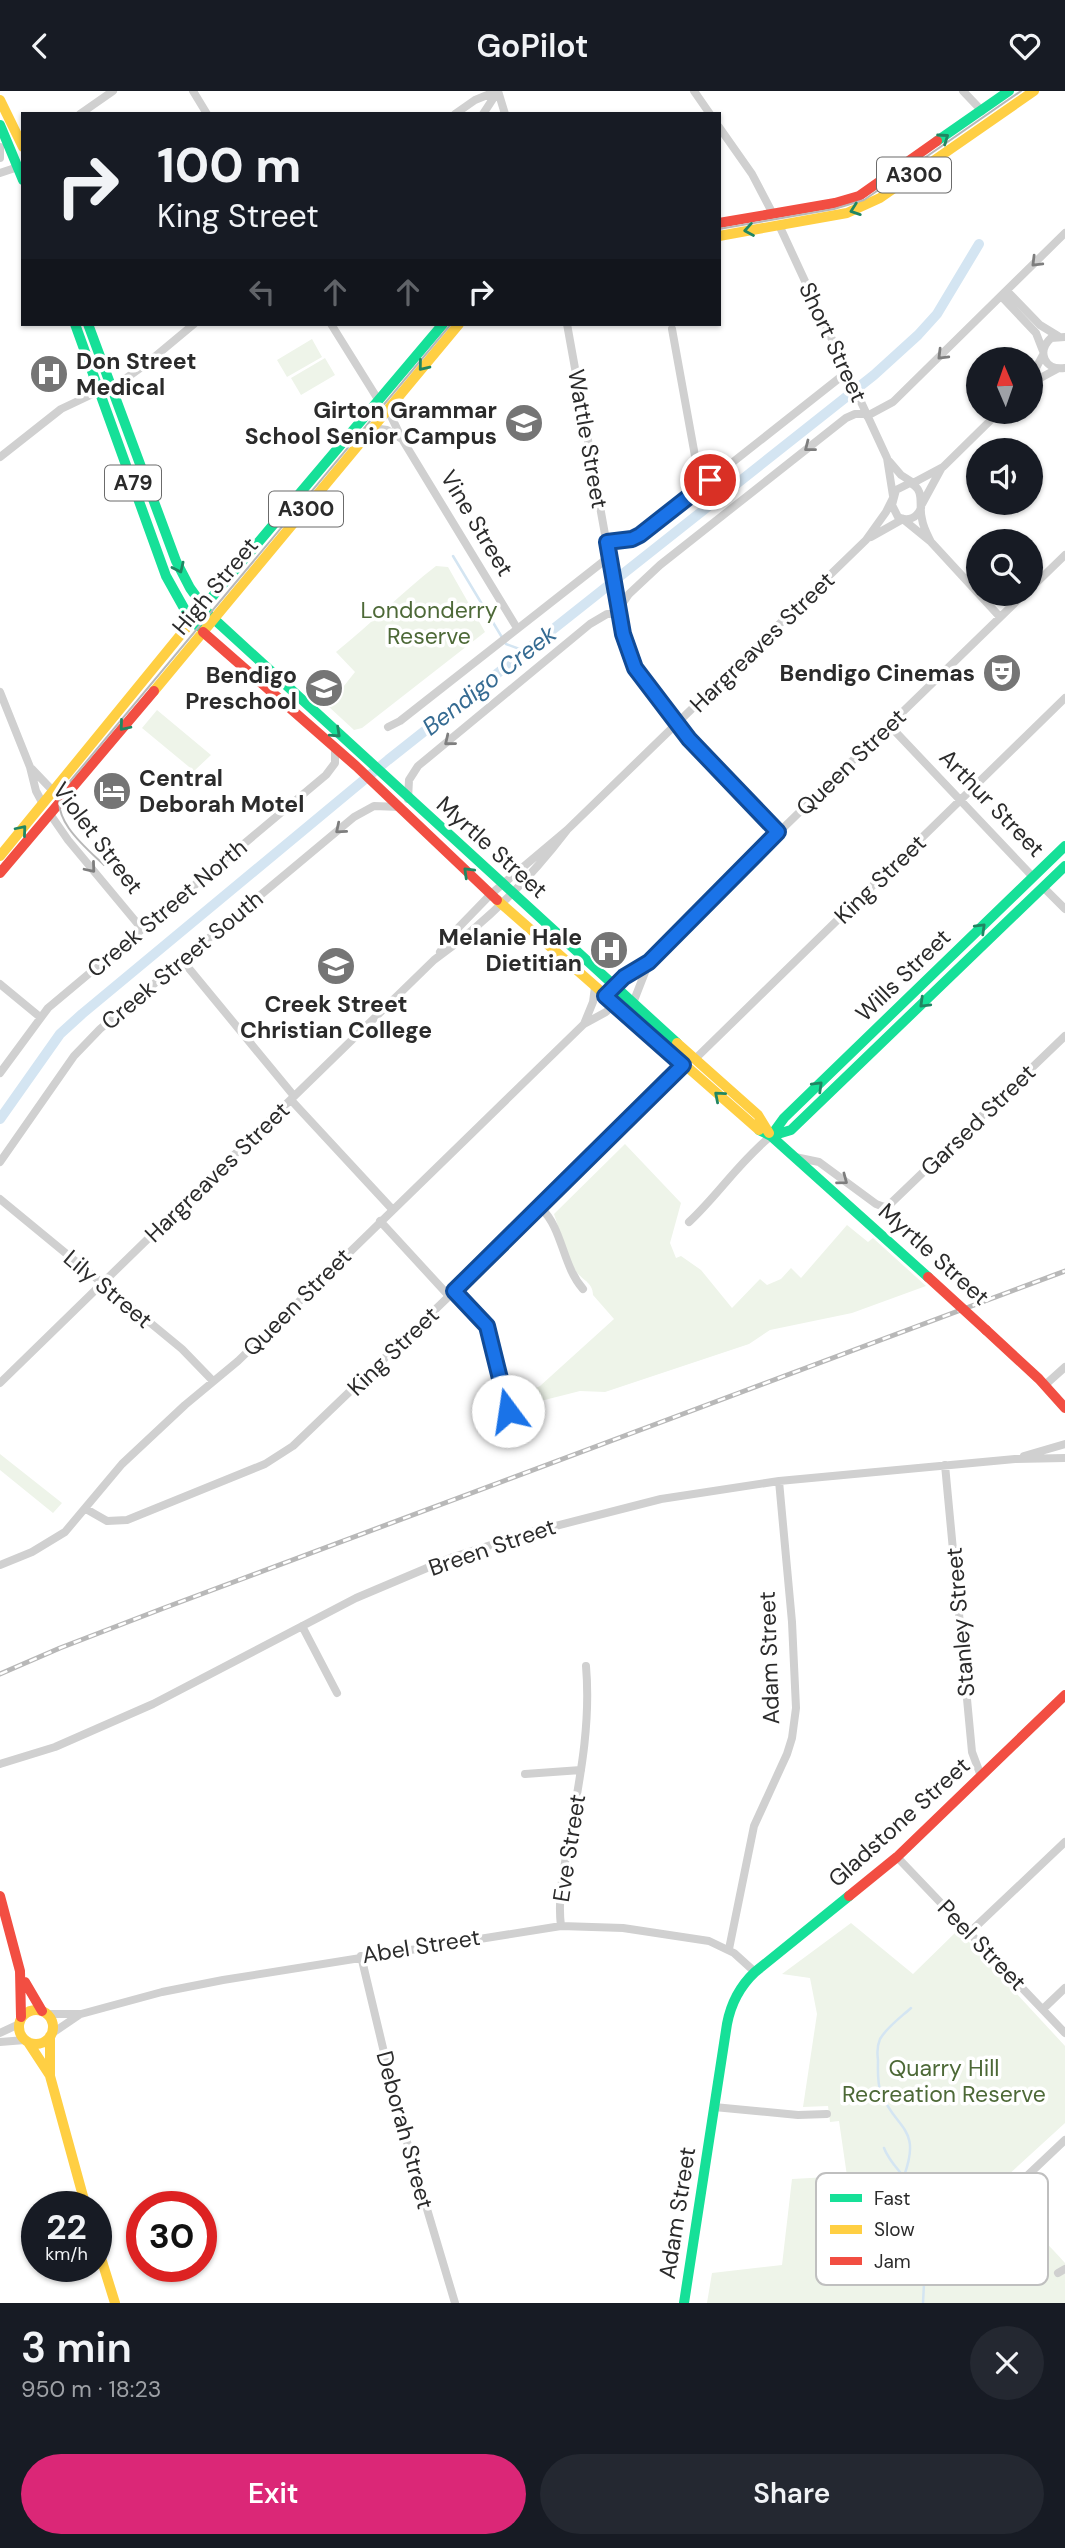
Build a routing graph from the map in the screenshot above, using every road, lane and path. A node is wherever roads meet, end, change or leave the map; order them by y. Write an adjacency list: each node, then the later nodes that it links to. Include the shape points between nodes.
1 (113, 91): 9 (street)
2 (193, 91): 10 (street)
3 (497, 91): 11 (street); 12 (street); 13 (street)
4 (694, 91): 14 (street)
5 (963, 91): 15 (street)
6 (1009, 91): 15 (main road, A300)
7 (1034, 91): 15 (main road, A300)
8 (0, 100): 18 (main road)
9 (83, 112)
10 (206, 112)
11 (458, 112)
12 (484, 112)
13 (504, 112)
14 (709, 112)
15 (986, 115): 21 (main road, A300, one-way to 15); 24 (main road, A300)
16 (0, 125): 22 (main road)
17 (721, 130): 26 (street)
18 (21, 143)
19 (0, 147): 20 (street)
20 (0, 158)
21 (909, 163): 24 (main road); 26 (main road, A300, via 852,198)
22 (18, 167): 23 (street); 25 (main road)
23 (0, 173)
24 (916, 173): 28 (main road, A300, one-way to 28, via 859,209)
25 (21, 175)
26 (773, 214): 27 (main road, A300); 28 (main road)
27 (721, 223)
28 (779, 225): 30 (main road, A300, one-way to 30); 46 (street, Short Street)
29 (1065, 233): 31 (street, one-way to 31)
30 (721, 236)
31 (1004, 294): 32 (street); 33 (street); 42 (street, via 1040,325)
32 (991, 307): 33 (street); 52 (street, one-way to 52, via 885,409)
33 (1017, 313): 43 (street, via 1038,336)
34 (76, 326): 49 (main road, A79)
35 (89, 326): 48 (main road, A79)
36 (192, 326): 48 (street, via 155,357)
37 (332, 326): 50 (street, Vine Street)
38 (441, 326): 50 (main road, High Street / A300)
39 (457, 326): 51 (main road, High Street / A300, one-way to 51)
40 (567, 326): 67 (street, Wattle Street)
41 (672, 329): 60 (street, via 695,456)
42 (1063, 336): 44 (street, via 1049,340)
43 (1041, 347)
44 (1043, 353): 45 (street, via 1048,364)
45 (1062, 370): 47 (street)
46 (849, 375): 52 (street, Short Street); 60 (street)
47 (1043, 378)
48 (110, 385): 49 (main road); 53 (main road, A79)
49 (99, 391): 53 (main road, A79); 57 (street, via 61,409)
50 (379, 401): 51 (main road, Vine Street); 72 (main road, High Street / A300)
51 (388, 410): 55 (main road, High Street / A300); 56 (street, Vine Street)
52 (867, 415): 58 (street, Short Street); 73 (street, one-way to 73, via 846,418 777,471 660,565 629,594)
53 (116, 419): 72 (main road, A79, one-way to 72, via 176,561); 76 (main road, A79, via 166,576)
54 (987, 424): 59 (street)
55 (372, 428): 56 (street); 75 (main road, High Street / A300)
56 (402, 439): 77 (street, Vine Street)
57 (0, 457)
58 (887, 458): 61 (street, Short Street); 62 (street, Short Street)
59 (943, 467): 61 (street); 63 (street)
60 (710, 480): 67 (street, via 640,535)
61 (912, 483): 62 (street, via 901,486); 63 (street, via 921,495)
62 (893, 497): 64 (street, via 894,511); 65 (street, Hargreaves Street)
63 (921, 507): 64 (street, via 914,517); 66 (street)
64 (903, 519): 65 (street, Hargreaves Street); 66 (street)
65 (866, 540): 81 (street, Hargreaves Street)
66 (931, 541): 74 (street)
67 (607, 542): 69 (street, Wattle Street)
68 (1065, 555): 70 (street)
69 (609, 557): 73 (street, Wattle Street); 77 (street)
70 (1043, 576)
71 (1011, 606): 74 (street, Queen Street)
72 (204, 607): 75 (main road, A79); 76 (main road, High Street / A300)
73 (619, 612): 81 (street, Wattle Street, via 635,668); 92 (street, one-way to 92, via 590,625 418,766)
74 (1000, 617): 82 (street, Queen Street)
75 (214, 619): 78 (main road, High Street); 87 (main road, Myrtle Street, one-way to 87)
76 (192, 620): 78 (main road, A79); 84 (main road, High Street)
77 (517, 628): 83 (street)
78 (203, 632): 85 (main road, High Street, one-way to 85); 86 (main road, Myrtle Street)
79 (0, 692): 88 (street, Violet Street)
80 (1065, 698): 91 (street, King Street)
81 (677, 724): 95 (street, Hargreaves Street); 96 (street, Wattle Street)
82 (890, 726): 91 (street, Arthur Street); 96 (street, Queen Street)
83 (388, 727)
84 (96, 739): 85 (main road); 89 (main road, High Street)
85 (108, 746): 90 (main road, High Street)
86 (335, 748): 87 (main road, Myrtle Street); 108 (street, Creek Street North, via 335,762 326,775)
87 (360, 763): 92 (main road, Myrtle Street)
88 (30, 767): 89 (street, Violet Street); 93 (street, Violet Street)
89 (53, 791): 90 (main road, Violet Street); 93 (main road, High Street)
90 (63, 799): 94 (main road, High Street)
91 (960, 800): 101 (street, Arthur Street); 120 (street, King Street)
92 (404, 803): 102 (main road, Myrtle Street); 105 (main road, Myrtle Street, one-way to 92); 109 (street, Creek Street South, one-way to 109, via 377,805 359,814)
93 (43, 804): 94 (main road, Violet Street); 98 (main road, High Street, one-way to 93)
94 (50, 814): 100 (main road, High Street); 108 (street, Violet Street, one-way to 108)
95 (568, 830): 102 (street, Hargreaves Street); 104 (street, Hargreaves Street)
96 (778, 832): 111 (street, Queen Street)
97 (1065, 846): 101 (main road, Wills Street)
98 (0, 856)
99 (1065, 866): 103 (main road, Wills Street)
100 (0, 873)
101 (1033, 877): 103 (main road, Arthur Street); 124 (main road, Wills Street, one-way to 101)
102 (501, 884): 104 (main road, Myrtle Street); 105 (street, Hargreaves Street)
103 (1043, 887): 107 (street, Arthur Street); 124 (main road, Wills Street, one-way to 124, via 791,1130)
104 (512, 893): 106 (street, Hargreaves Street); 114 (main road, Myrtle Street)
105 (491, 894): 106 (main road, Myrtle Street); 110 (street, Hargreaves Street)
106 (502, 904): 110 (street, Hargreaves Street); 113 (main road, Myrtle Street)
107 (1065, 909)
108 (142, 929): 117 (street, Creek Street North)
109 (182, 960): 123 (street); 126 (street, Creek Street South, via 81,1048)
110 (434, 960): 123 (street, Hargreaves Street)
111 (649, 962): 114 (street, Queen Street, via 640,965); 116 (street, Queen Street)
112 (0, 984): 117 (street)
113 (595, 987): 115 (main road, Myrtle Street); 118 (street, Queen Street)
114 (619, 991): 115 (street, Queen Street); 116 (main road, Myrtle Street)
115 (610, 1000): 118 (street, Queen Street, via 606,1012); 121 (main road, Myrtle Street)
116 (633, 1003): 120 (main road, Myrtle Street)
117 (40, 1017): 122 (street, Creek Street North)
118 (584, 1024): 129 (street, Queen Street)
119 (1065, 1036): 125 (street, Garsed Street, one-way to 119, via 816,1160 876,1204 890,1205)
120 (695, 1059): 124 (main road, Myrtle Street, via 758,1115)
121 (683, 1065): 124 (main road, Myrtle Street, one-way to 121, via 754,1127); 128 (street, King Street)
122 (0, 1073)
123 (293, 1098): 129 (street); 132 (street, Hargreaves Street)
124 (771, 1136): 125 (main road, Myrtle Street); 131 (street, Wills Street, via 740,1163)
125 (794, 1157): 138 (main road, Myrtle Street, bridge)
126 (0, 1162)
127 (0, 1199): 132 (street, Lily Street)
128 (541, 1208): 133 (street, via 549,1217 569,1270); 134 (street, King Street)
129 (393, 1209): 130 (street, Queen Street)
130 (380, 1221): 134 (street); 136 (street, Queen Street)
131 (689, 1222)
132 (101, 1284): 136 (street, Lily Street, via 182,1349); 137 (street, Hargreaves Street)
133 (583, 1289)
134 (452, 1294): 140 (street, via 487,1326); 146 (street, King Street, via 305,1436 272,1460 127,1520 107,1521)
135 (1065, 1367): 138 (street)
136 (213, 1381): 146 (street, Queen Street, via 122,1464)
137 (0, 1383)
138 (1045, 1385): 139 (main road, Myrtle Street)
139 (1065, 1408)
140 (508, 1411)
141 (1065, 1444): 143 (street, Breen Street)
142 (1065, 1458): 143 (street, Breen Street)
143 (1015, 1459): 144 (street, Breen Street)
144 (945, 1465): 145 (street, Breen Street); 155 (street, Stanley Street, via 972,1752)
145 (779, 1481): 148 (street, Breen Street, via 661,1499 502,1540 356,1598); 161 (street, Adam Street, via 796,1708 790,1746 754,1826)
146 (86, 1509): 147 (street, Queen Street, via 56,1538)
147 (0, 1565)
148 (302, 1626): 150 (street); 152 (street, Breen Street, via 153,1704)
149 (586, 1667): 153 (street, Eve Street, via 588,1718)
150 (337, 1693)
151 (1065, 1695): 155 (main road, Gladstone Street)
152 (2, 1765)
153 (581, 1770): 154 (street); 159 (street, Eve Street, via 560,1896)
154 (526, 1774)
155 (981, 1776): 157 (main road, Gladstone Street)
156 (1065, 1842): 160 (street)
157 (897, 1857): 160 (street, Peel Street); 163 (main road, Gladstone Street)
158 (0, 1896): 164 (main road)
159 (561, 1926): 161 (street, Abel Street, via 637,1930 709,1941); 162 (street, Abel Street)
160 (970, 1933): 166 (street, Peel Street)
161 (729, 1949): 163 (street, Abel Street)
162 (361, 1956): 168 (street, Abel Street, via 184,1987); 183 (street, Deborah Street, via 400,2115)
163 (755, 1972): 176 (main road, Adam Street, via 732,2002)
164 (21, 1973): 167 (main road); 169 (main road)
165 (1065, 1988): 166 (street)
166 (1043, 2009): 171 (street, Peel Street)
167 (44, 2012): 168 (street, Abel Street); 169 (main road, via 31,2011); 172 (main road, via 52,2023)
168 (81, 2014): 172 (street, Abel Street)
169 (20, 2020): 170 (street); 173 (main road)
170 (0, 2033)
171 (1065, 2033)
172 (51, 2035): 173 (main road, via 38,2044); 175 (main road)
173 (26, 2041): 174 (street); 175 (main road)
174 (0, 2042)
175 (50, 2076): 180 (main road)
176 (714, 2107): 177 (street); 184 (main road, Adam Street)
177 (827, 2114)
178 (1065, 2140): 179 (street)
179 (1030, 2173)
180 (82, 2191)
181 (108, 2282): 182 (main road)
182 (115, 2303)
183 (455, 2303)
184 (684, 2303)

